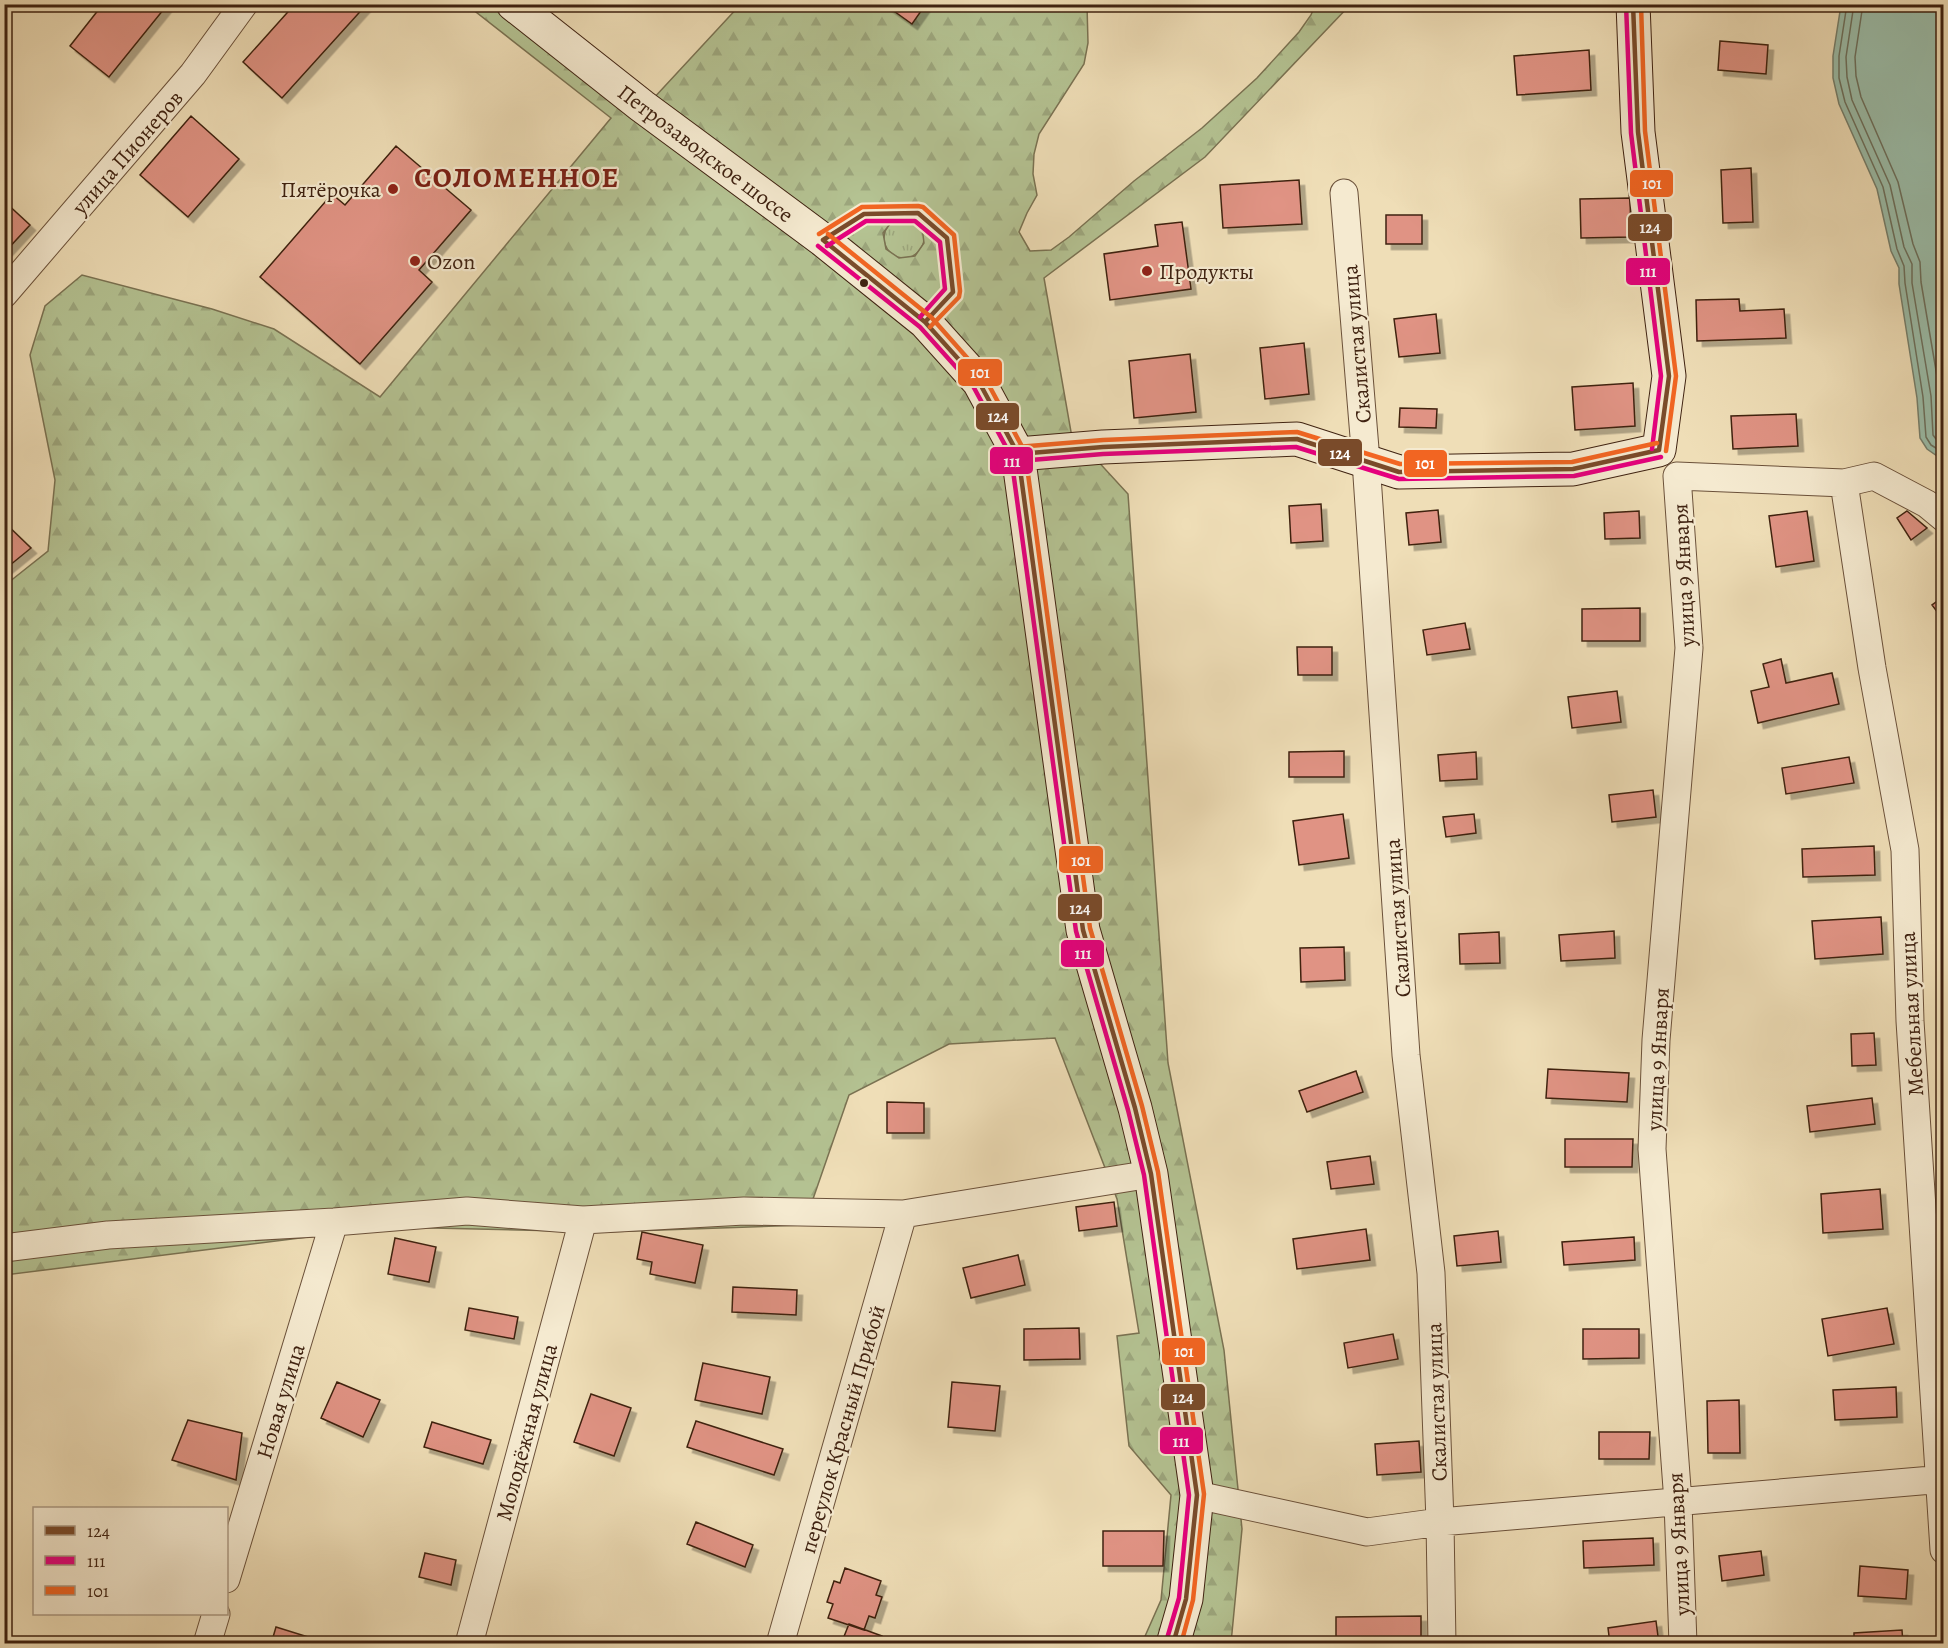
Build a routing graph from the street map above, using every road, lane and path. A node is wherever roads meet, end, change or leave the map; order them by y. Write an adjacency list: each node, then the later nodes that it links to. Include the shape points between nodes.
1 (244, 4): 5 (street, улица Пионеров, via 193,74)
2 (513, 4): 7 (street, Петрозаводское шоссе, via 926,322 979,381)
3 (1633, 4): 6 (street, via 1638,132 1669,376)
4 (1344, 193): 8 (street, Скалистая улица)
5 (4, 294)
6 (1659, 450): 8 (street, via 1573,469 1399,472); 9 (street)
7 (1018, 454): 8 (street, via 1297,439); 12 (street, Петрозаводское шоссе, via 1083,930 1135,1108)
8 (1366, 461): 20 (street, Скалистая улица, via 1406,1055 1431,1273)
9 (1677, 476): 10 (street); 19 (street, улица 9 Января, via 1689,648 1656,1040 1652,1149)
10 (1844, 483): 11 (street, via 1874,476 1928,504); 17 (street, Мебельная улица, via 1905,850 1910,1021)
11 (1944, 518)
12 (1150, 1174): 13 (street); 18 (street, Петрозаводское шоссе)
13 (903, 1214): 14 (street, via 744,1211); 26 (street, переулок Красный Прибой)
14 (583, 1220): 15 (street, via 467,1211); 25 (street, Молодёжная улица)
15 (334, 1222): 16 (street, via 108,1235); 22 (street, Новая улица)
16 (4, 1248)
17 (1941, 1479): 19 (street); 21 (street, Мебельная улица)
18 (1197, 1495): 20 (street, via 1367,1532); 27 (street, Петрозаводское шоссе, via 1186,1599)
19 (1678, 1502): 20 (street); 29 (street, улица 9 Января)
20 (1440, 1522): 28 (street, Скалистая улица)
21 (1944, 1550)
22 (228, 1572)
23 (216, 1615): 24 (street)
24 (207, 1644)
25 (469, 1644)
26 (780, 1644)
27 (1173, 1644)
28 (1442, 1644)
29 (1683, 1644)

